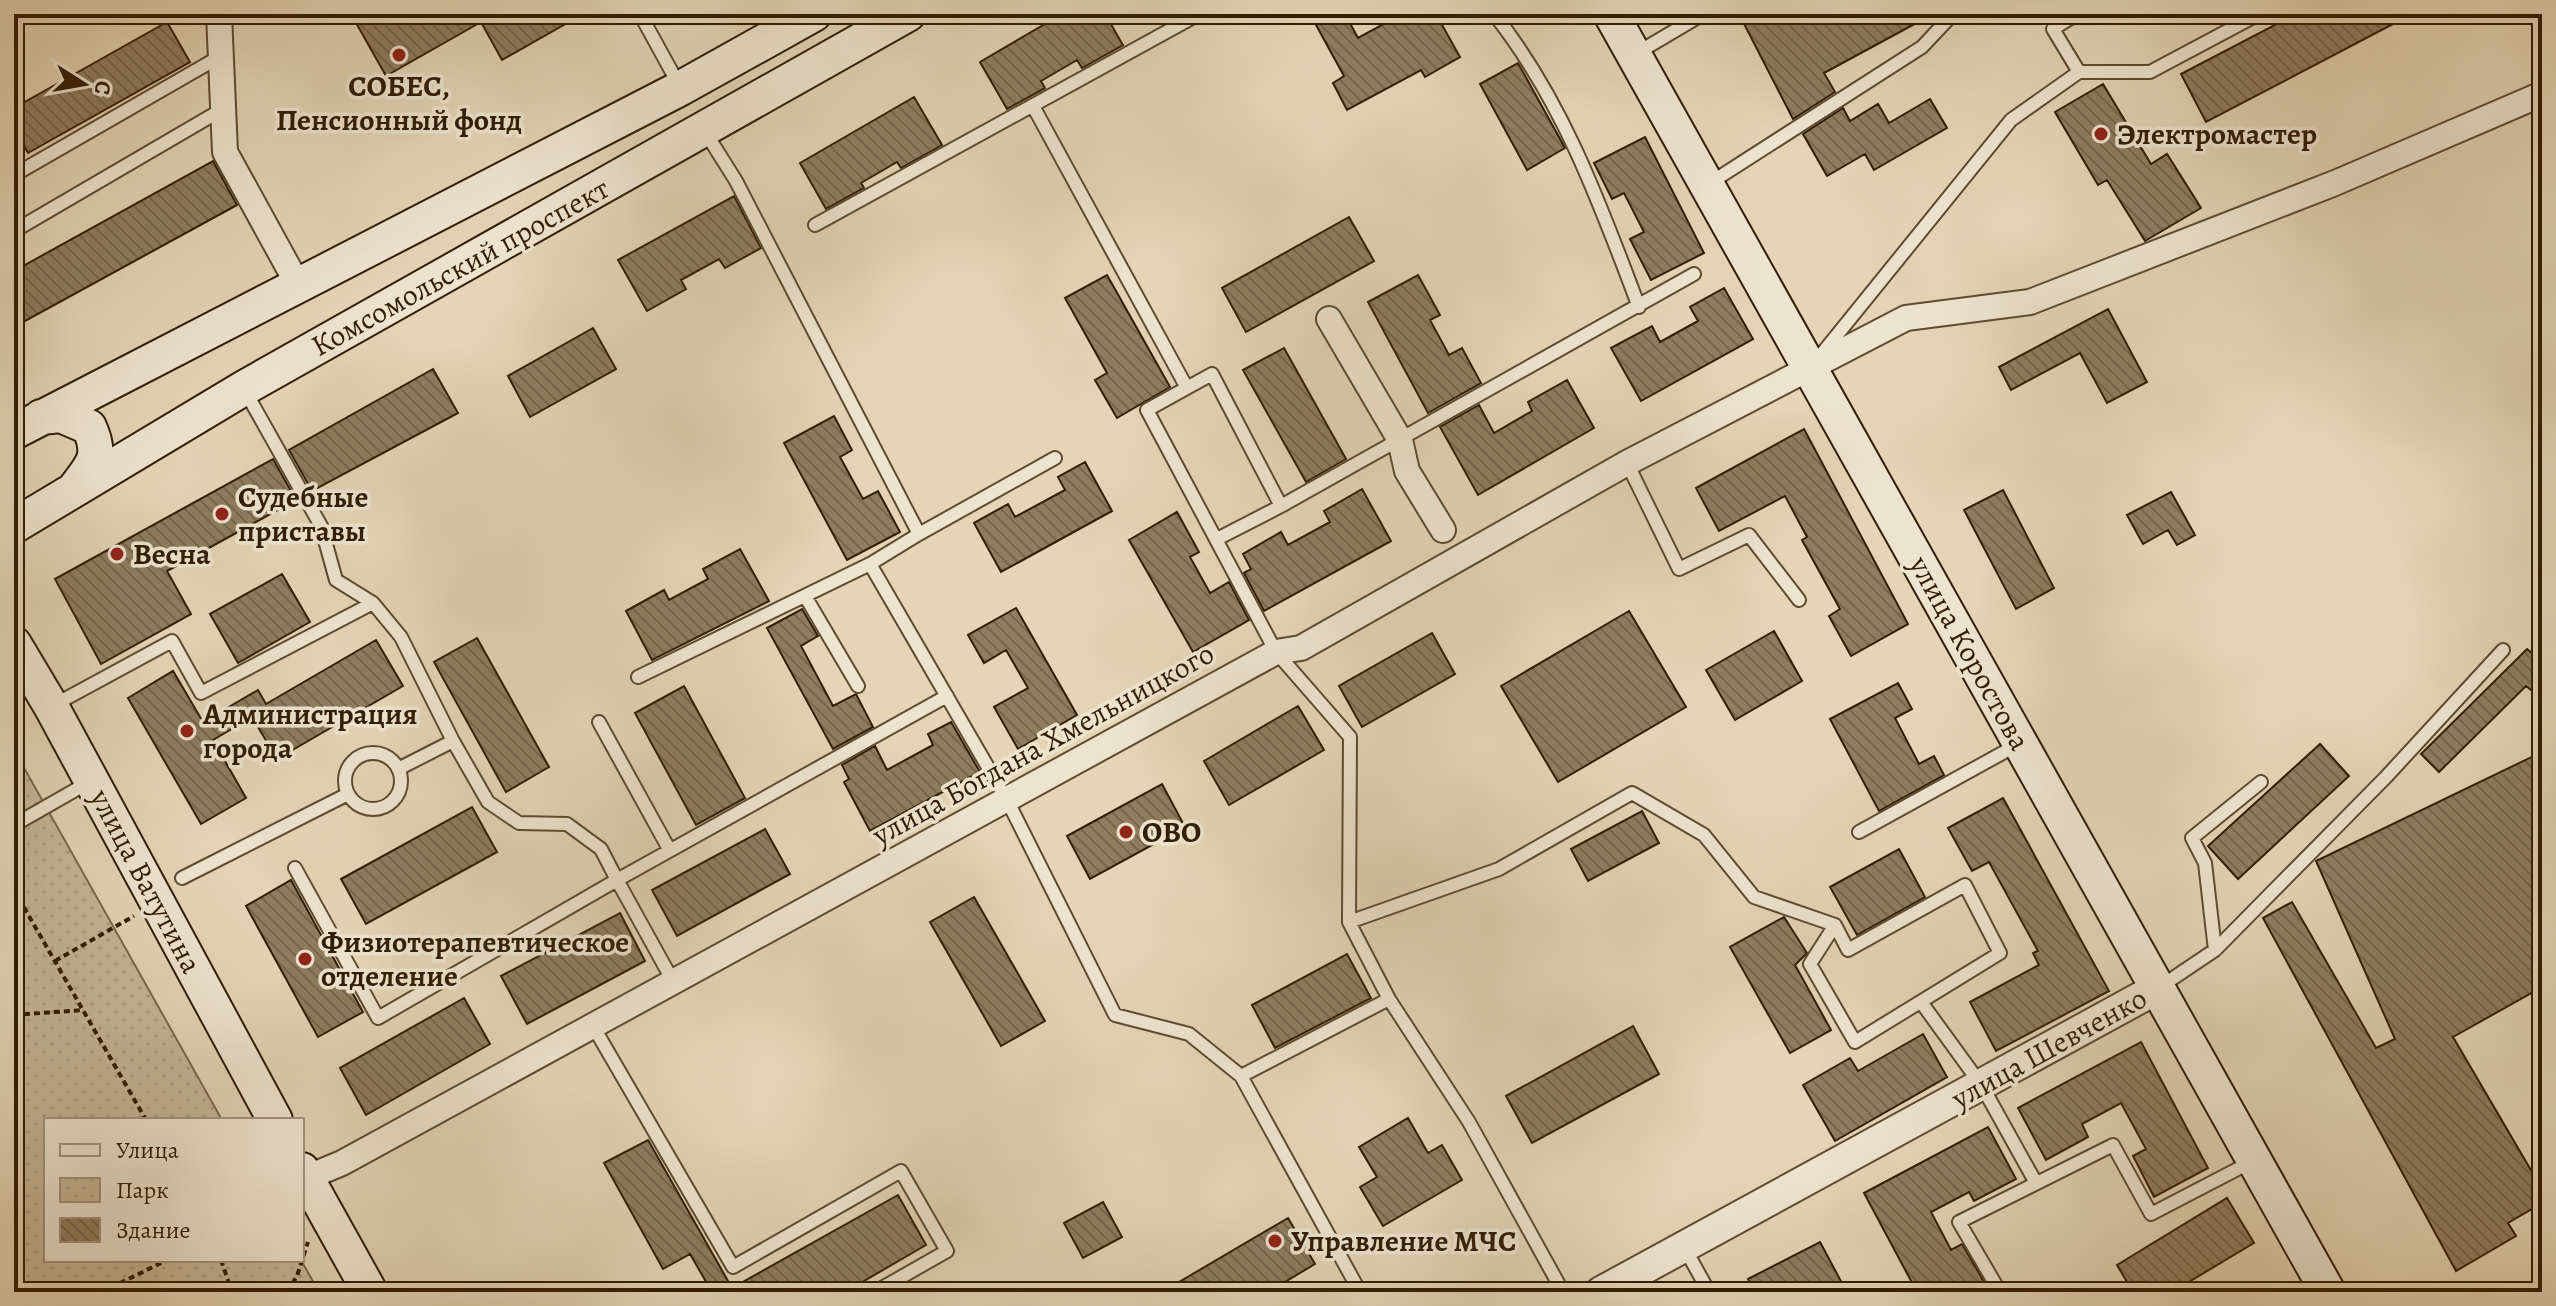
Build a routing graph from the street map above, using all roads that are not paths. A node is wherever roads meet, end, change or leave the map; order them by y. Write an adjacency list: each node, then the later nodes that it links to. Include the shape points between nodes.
1 (219, 14): 13 (street)
2 (640, 14): 15 (lane)
3 (814, 14): 15 (main road, Комсомольский проспект)
4 (908, 14): 19 (main road, Комсомольский проспект)
5 (1199, 14): 17 (lane)
6 (1494, 14): 26 (lane, via 1522,49 1581,155)
7 (1611, 14): 12 (main road, улица Коростова)
8 (1703, 14): 12 (lane)
9 (1953, 14): 21 (lane, via 1922,47)
10 (2077, 14): 14 (lane, via 2053,29)
11 (2259, 14): 14 (lane, via 2150,72)
12 (1634, 54): 21 (main road, улица Коростова)
13 (221, 56): 18 (street); 20 (lane)
14 (2079, 72): 28 (lane, via 2011,120)
15 (681, 88): 31 (main road, Комсомольский проспект)
16 (2542, 94): 28 (street, улица Богдана Хмельницкого, via 2335,183 2030,302 1906,318)
17 (1033, 106): 22 (lane); 30 (lane)
18 (223, 109): 23 (lane); 25 (street, via 225,152)
19 (704, 130): 29 (main road, Комсомольский проспект); 39 (lane, via 736,181)
20 (14, 175)
21 (1708, 185): 28 (main road, улица Коростова)
22 (815, 225)
23 (14, 231)
24 (1694, 274): 26 (lane)
25 (297, 283)
26 (1639, 307): 32 (lane)
27 (1329, 319): 32 (street)
28 (1810, 368): 34 (street, улица Богдана Хмельницкого); 54 (main road, улица Коростова)
29 (244, 388): 35 (main road, Комсомольский проспект); 44 (lane, via 321,526 336,580)
30 (1187, 388): 36 (lane, via 1212,374); 40 (lane, via 1147,410)
31 (28, 424): 35 (main road, via 61,415 89,427 97,445 93,466)
32 (1400, 440): 36 (lane); 38 (street, via 1407,471)
33 (1055, 458): 39 (lane)
34 (1627, 463): 43 (lane, via 1679,569 1749,535); 47 (street, улица Богдана Хмельницкого, via 1301,648)
35 (76, 487): 37 (main road, Комсомольский проспект)
36 (1281, 506): 40 (lane)
37 (14, 526)
38 (1443, 530)
39 (919, 534): 41 (lane)
40 (1217, 539): 47 (lane)
41 (870, 564): 42 (lane); 50 (lane)
42 (805, 596): 48 (lane); 49 (lane)
43 (1799, 600)
44 (373, 603): 51 (lane, via 201,693 172,641); 53 (lane, via 401,637)
45 (14, 644): 51 (main road, улица Ватутина)
46 (2503, 650): 68 (lane)
47 (1276, 652): 59 (street, улица Богдана Хмельницкого); 66 (lane, via 1350,737)
48 (638, 677)
49 (858, 686)
50 (947, 696): 59 (lane); 62 (lane)
51 (51, 706): 56 (main road, улица Ватутина)
52 (599, 722): 62 (lane)
53 (453, 741): 55 (lane); 65 (lane, via 488,802 519,823 567,824 601,849)
54 (2020, 743): 61 (lane); 70 (main road, улица Коростова)
55 (398, 769): 58 (lane, via 399,789 388,804 371,809); 58 (lane, via 379,754 361,756 348,768)
56 (92, 781): 60 (lane); 76 (main road, улица Ватутина)
57 (2261, 782): 68 (lane, via 2192,838 2205,863)
58 (348, 794): 64 (lane)
59 (1007, 800): 69 (street, улица Богдана Хмельницкого); 74 (lane, via 1115,1015 1189,1034)
60 (14, 825)
61 (1859, 832)
62 (669, 849): 65 (lane)
63 (295, 868): 65 (lane, via 378,1018)
64 (182, 878)
65 (617, 880): 69 (lane)
66 (1349, 922): 67 (lane, via 1499,869 1632,793 1704,835 1754,897); 71 (lane)
67 (1835, 925): 72 (lane, via 1810,964 1855,1042); 72 (lane, via 1848,950 1965,885 2000,953)
68 (2215, 950): 70 (lane)
69 (674, 983): 73 (street, улица Богдана Хмельницкого)
70 (2158, 988): 75 (street, улица Шевченко); 77 (main road, улица Коростова); 85 (street, улица Шевченко)
71 (1389, 999): 74 (lane); 84 (lane, via 1469,1122)
72 (1921, 1002): 75 (lane)
73 (593, 1026): 78 (street, улица Богдана Хмельницкого, via 342,1163); 82 (lane, via 733,1267 901,1171 947,1251)
74 (1241, 1076): 83 (lane)
75 (1982, 1086): 79 (lane); 80 (street, улица Шевченко)
76 (274, 1118)
77 (2254, 1160): 79 (lane, via 2151,1214 2113,1145); 88 (main road, улица Коростова)
78 (304, 1174): 81 (main road)
79 (2036, 1183): 87 (lane, via 1959,1222)
80 (1684, 1247): 85 (street, улица Шевченко); 86 (lane)
81 (370, 1292)
82 (875, 1292)
83 (1360, 1292)
84 (1563, 1292)
85 (1602, 1292)
86 (1709, 1292)
87 (2000, 1292)
88 (2328, 1292)

